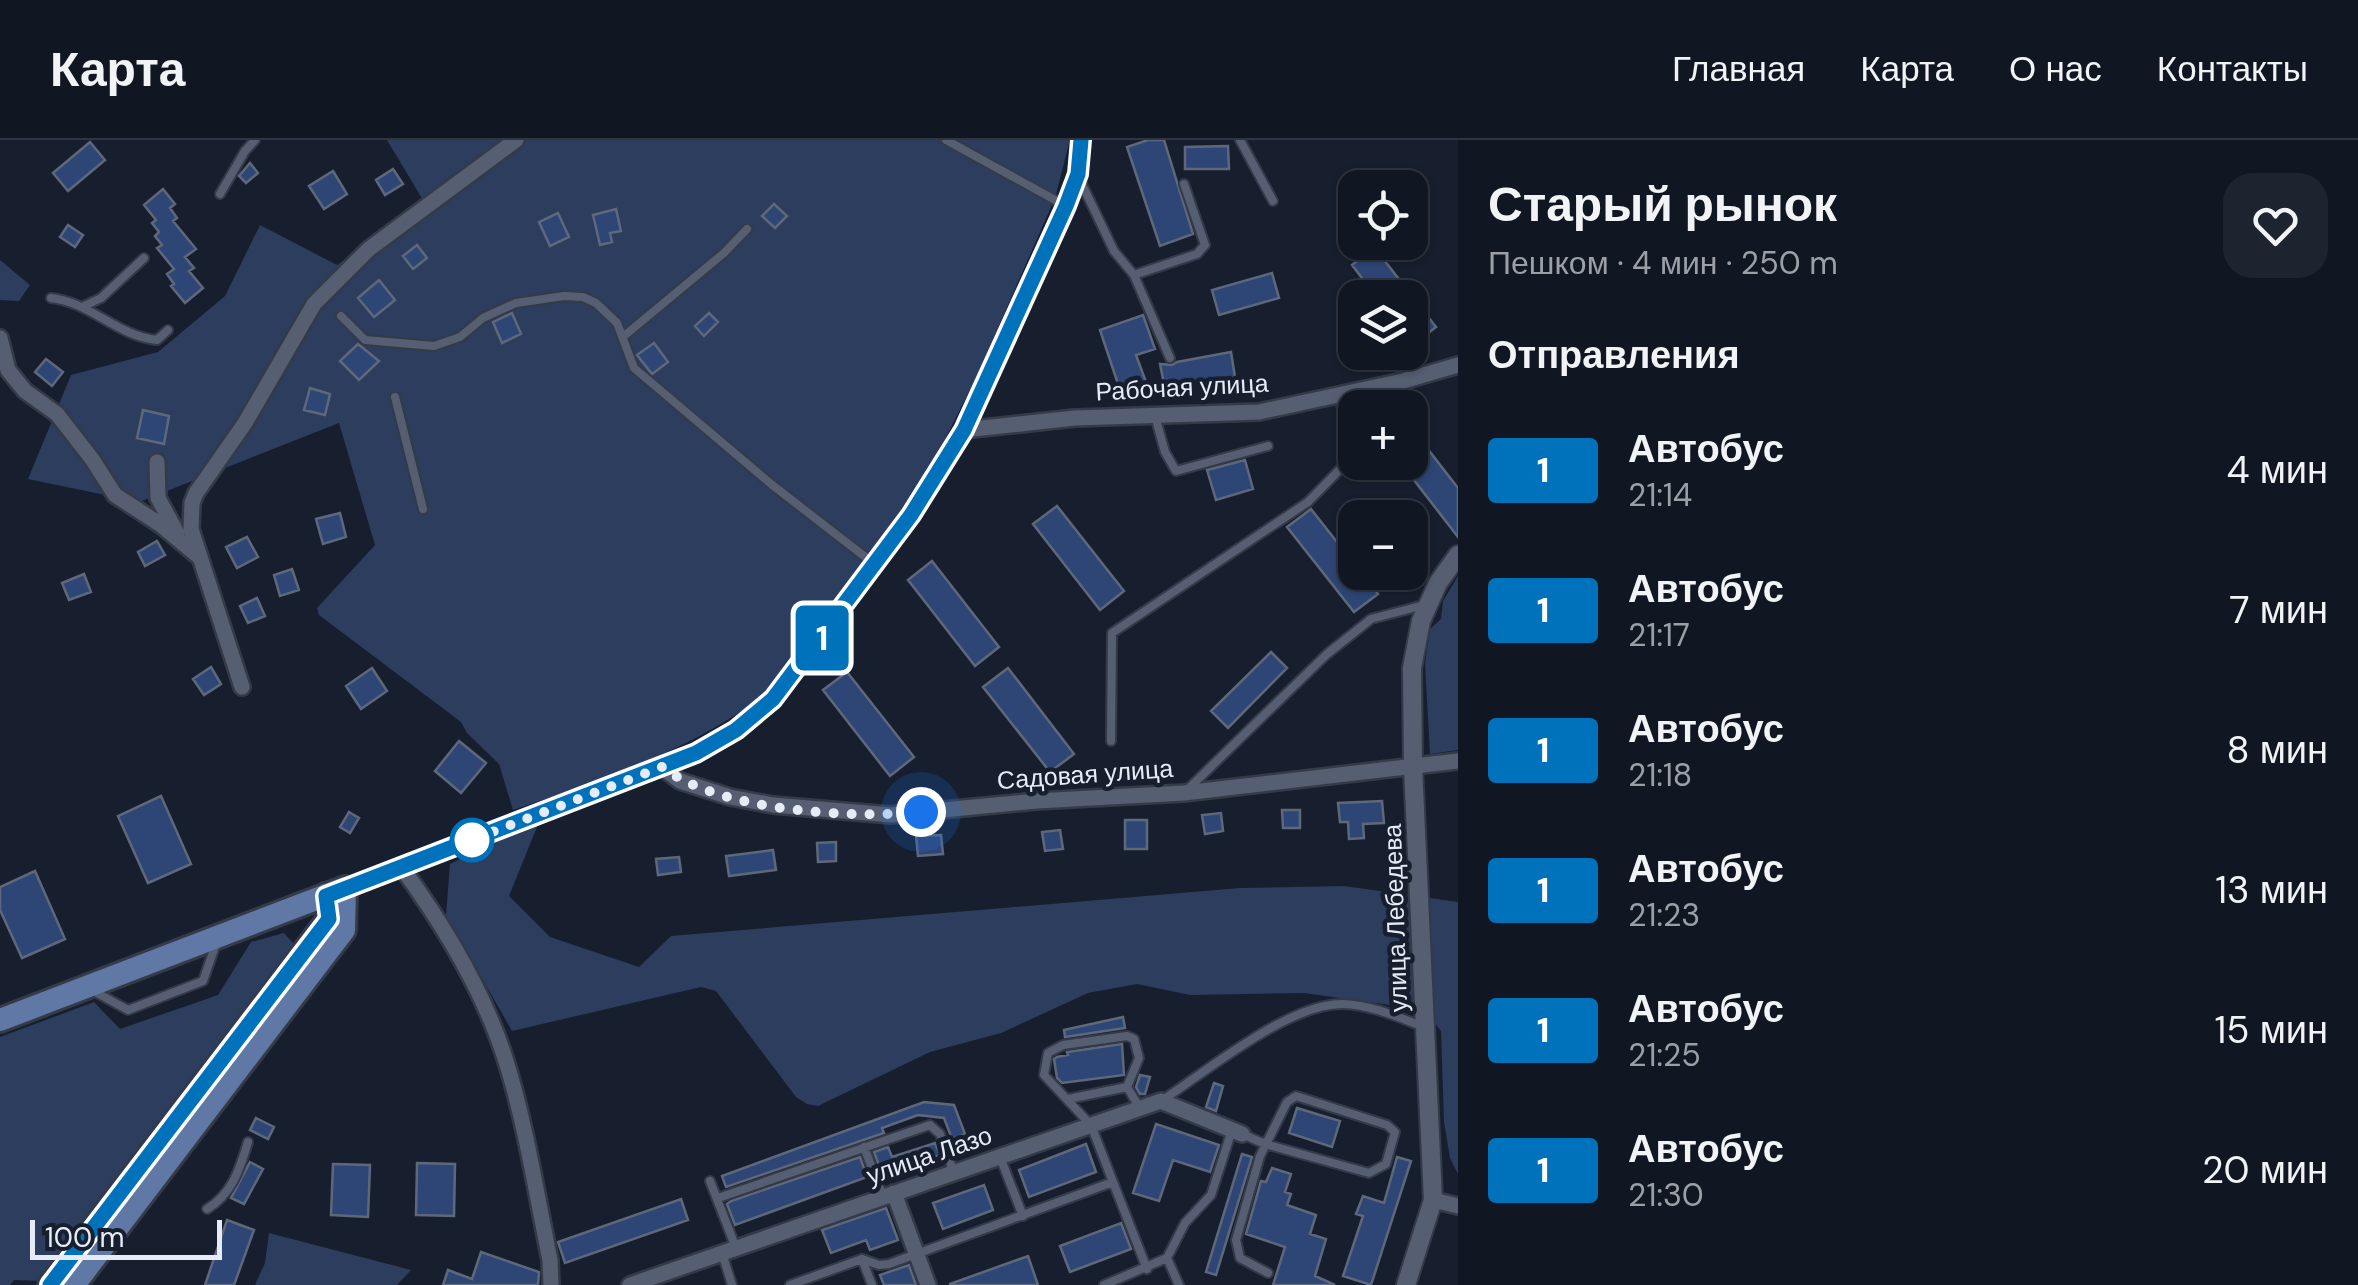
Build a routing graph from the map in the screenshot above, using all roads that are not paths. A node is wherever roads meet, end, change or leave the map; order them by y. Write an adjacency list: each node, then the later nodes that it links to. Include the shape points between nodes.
1 (256, 140): 8 (lane)
2 (516, 140): 33 (street, via 370,249 314,304 196,493 190,519)
3 (946, 140): 10 (lane)
4 (1081, 140): 6 (street)
5 (1240, 140): 9 (lane)
6 (1078, 174): 10 (street); 13 (lane, via 1114,252)
7 (1184, 184): 13 (lane, via 1205,246)
8 (220, 194)
9 (1273, 201)
10 (1066, 206): 26 (street)
11 (747, 228): 18 (lane)
12 (144, 258): 15 (lane, via 102,298)
13 (1134, 275): 20 (lane)
14 (51, 298): 15 (lane)
15 (81, 308): 17 (lane, via 142,338 157,340)
16 (341, 316): 34 (lane, via 376,344 434,346 516,303 564,296 596,303 617,323 634,368)
17 (168, 330)
18 (624, 336)
19 (0, 338): 31 (street, via 8,370 57,414 115,495)
20 (1170, 358)
21 (1458, 365): 22 (street, Рабочая улица)
22 (1358, 390)
23 (1338, 394): 25 (street, Рабочая улица, via 1259,412)
24 (395, 397): 30 (lane)
25 (1155, 416): 26 (street, Рабочая улица); 27 (lane, via 1176,471)
26 (964, 430): 34 (street)
27 (1268, 446)
28 (158, 462): 31 (street, via 158,498)
29 (1338, 471): 37 (lane, via 1308,502 1112,633)
30 (423, 509)
31 (181, 541): 33 (street)
32 (1458, 555): 35 (street, улица Лебедева)
33 (201, 559): 36 (street)
34 (876, 565): 39 (street, via 773,699 719,741)
35 (1429, 604): 40 (street, улица Лебедева, via 1412,668); 41 (lane, via 1371,620)
36 (242, 688)
37 (1111, 740)
38 (1458, 762): 40 (street, Садовая улица)
39 (662, 767): 41 (street, Садовая улица, via 680,781 730,797 891,815); 42 (street)
40 (1414, 767): 41 (street, Садовая улица); 47 (street, улица Лебедева)
41 (1184, 793)
42 (402, 868): 43 (street); 76 (street, via 454,947 497,1036)
43 (336, 892): 44 (main road); 74 (main road, via 329,919); 75 (main road, via 344,930)
44 (219, 937): 45 (main road); 45 (lane, via 203,981 128,1010)
45 (86, 987): 46 (main road)
46 (0, 1020)
47 (1424, 1027): 50 (lane, via 1376,1008 1322,1005 1296,1013); 63 (street, улица Лебедева)
48 (1127, 1087): 49 (lane); 49 (lane, via 1139,1058 1134,1038 1063,1045 1048,1053 1044,1076); 51 (lane)
49 (1068, 1099): 52 (lane)
50 (1161, 1101): 51 (street, улица Лазо); 53 (street)
51 (1140, 1108): 52 (street, улица Лазо)
52 (1092, 1124): 57 (street, улица Лазо); 60 (lane)
53 (1237, 1132): 55 (lane); 69 (lane, via 1211,1195 1185,1223)
54 (248, 1142): 65 (lane, via 235,1182)
55 (1264, 1144): 55 (lane, via 1369,1173 1386,1164 1395,1132 1296,1096); 72 (lane, via 1235,1247 1240,1258)
56 (864, 1148): 58 (lane, via 930,1125); 61 (lane); 62 (lane)
57 (1000, 1157): 58 (street, улица Лазо); 66 (lane)
58 (954, 1173): 61 (street, улица Лазо)
59 (710, 1181): 62 (lane)
60 (1113, 1182): 66 (lane); 71 (lane)
61 (889, 1195): 67 (street, улица Лазо); 68 (street)
62 (718, 1198): 67 (lane)
63 (1433, 1200): 64 (street); 84 (street, улица Лебедева)
64 (1458, 1206)
65 (207, 1209)
66 (1023, 1216): 68 (lane)
67 (729, 1250): 77 (street, улица Лазо); 78 (lane)
68 (917, 1254): 70 (lane, via 880,1266); 81 (street)
69 (1167, 1258): 71 (lane); 83 (lane)
70 (862, 1259): 73 (lane); 80 (lane)
71 (1146, 1269): 82 (lane)
72 (1268, 1273)
73 (818, 1281): 79 (lane)
74 (50, 1285)
75 (74, 1285)
76 (551, 1285)
77 (630, 1285)
78 (732, 1285)
79 (790, 1285)
80 (872, 1285)
81 (928, 1285)
82 (1104, 1285)
83 (1179, 1285)
84 (1406, 1285)

